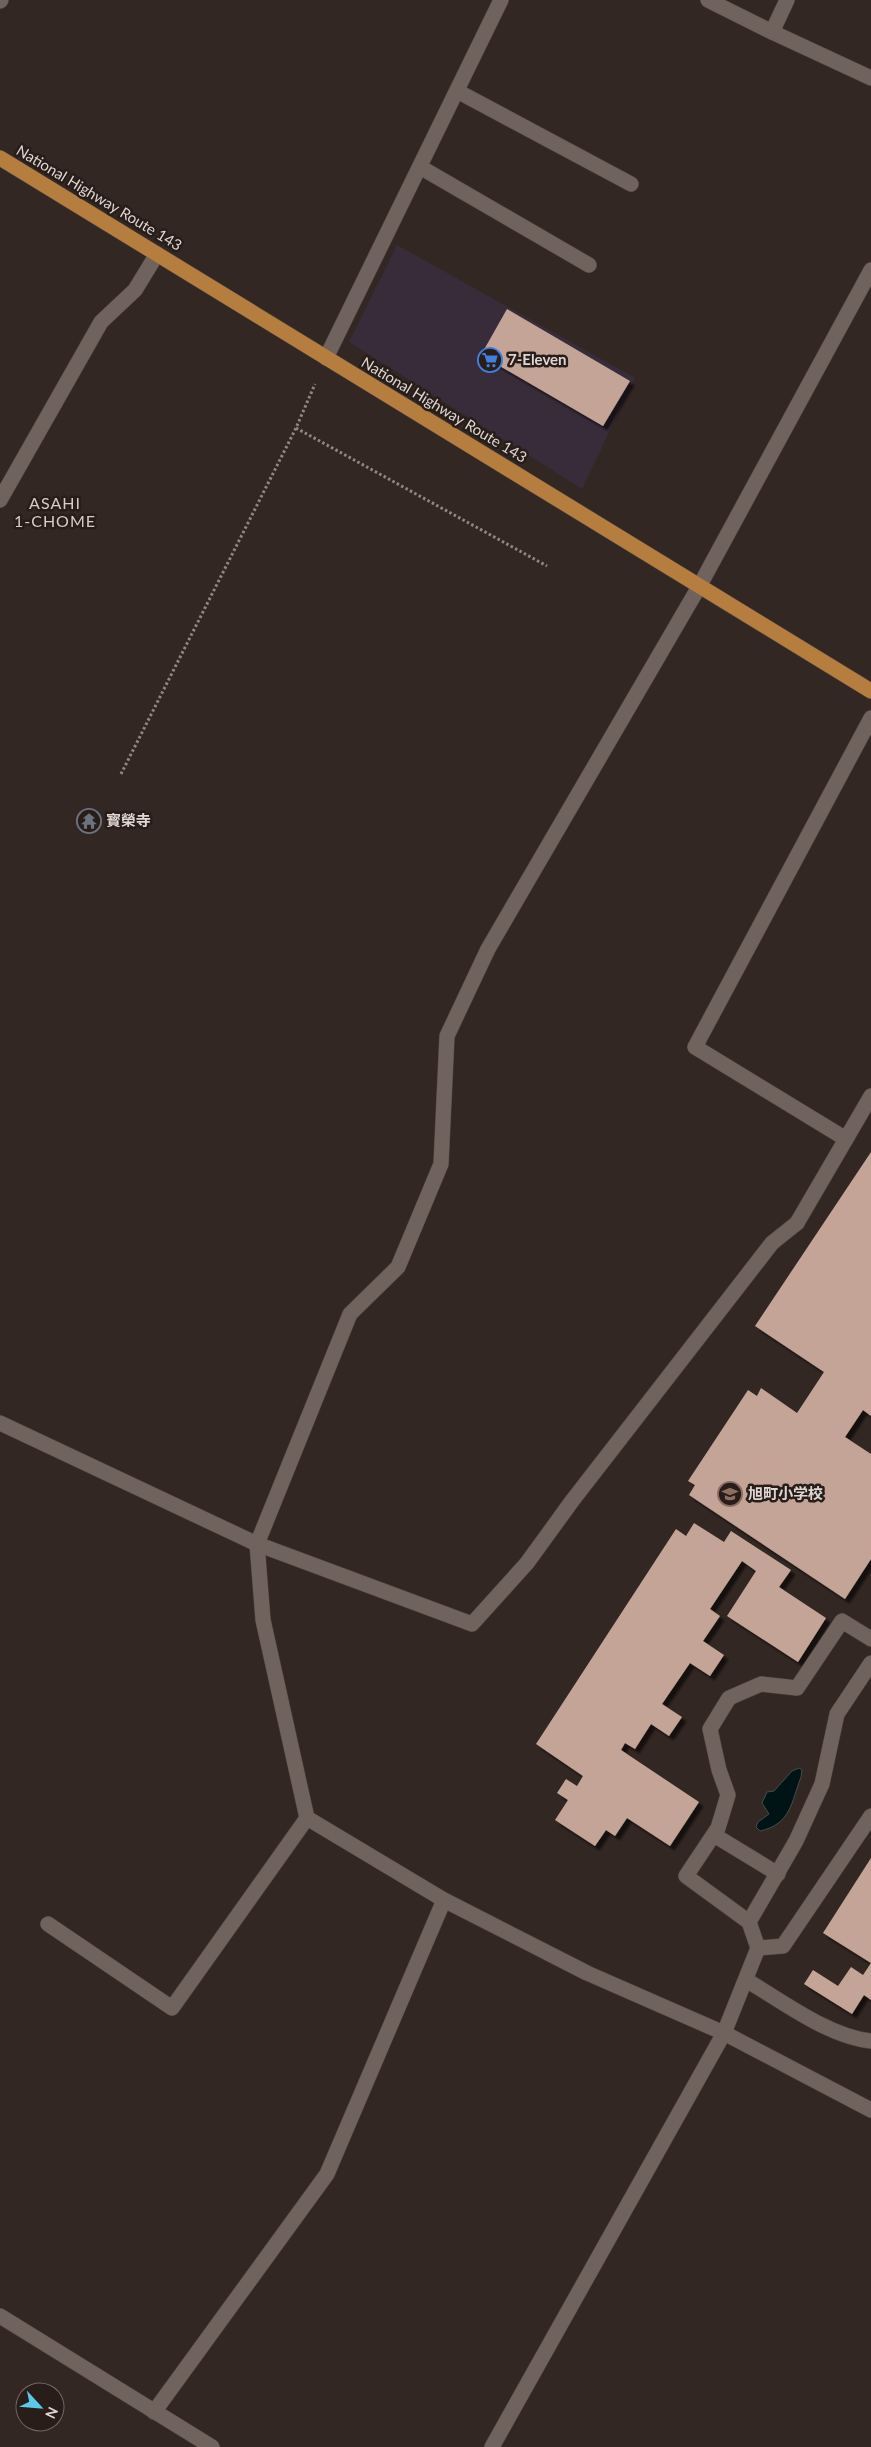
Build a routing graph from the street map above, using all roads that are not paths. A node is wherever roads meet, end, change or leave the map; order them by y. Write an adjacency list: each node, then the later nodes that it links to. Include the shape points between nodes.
1 (501, 0): 6 (street)
2 (708, 0): 4 (street)
3 (787, 0): 4 (street)
4 (772, 32): 5 (street)
5 (871, 78)
6 (457, 91): 8 (street); 9 (street)
7 (0, 158): 10 (highway, National Highway Route 143)
8 (420, 168): 11 (street); 13 (street)
9 (631, 184)
10 (157, 254): 13 (highway, National Highway Route 143); 14 (street, via 135,290 101,322)
11 (589, 266)
12 (871, 270): 15 (street)
13 (326, 358): 15 (highway, National Highway Route 143)
14 (0, 500)
15 (700, 585): 16 (highway, National Highway Route 143); 21 (street, via 488,949 447,1036 441,1164 398,1267 350,1314)
16 (871, 691)
17 (871, 718): 19 (street, via 695,1047)
18 (871, 1096): 19 (street)
19 (846, 1139): 21 (street, via 797,1222 772,1243 526,1563 472,1624)
20 (0, 1423): 21 (street)
21 (257, 1544): 25 (street, via 263,1620)
22 (871, 1639): 26 (street, via 842,1620 797,1688 761,1684 729,1698 710,1729 728,1794)
23 (871, 1662): 27 (street, via 837,1714 822,1784)
24 (871, 1816): 31 (street, via 783,1946)
25 (307, 1818): 28 (street); 30 (street, via 172,2008)
26 (714, 1835): 27 (street); 29 (street, via 686,1876)
27 (778, 1874): 29 (street)
28 (444, 1900): 33 (street, via 587,1973); 37 (street, via 326,2174)
29 (749, 1922): 31 (street)
30 (48, 1924)
31 (758, 1948): 32 (street)
32 (746, 1980): 33 (street); 34 (street, via 825,2026 859,2040)
33 (724, 2034): 35 (street); 39 (street)
34 (871, 2041)
35 (871, 2110)
36 (0, 2316): 37 (street)
37 (154, 2412): 38 (street)
38 (212, 2447)
39 (492, 2447)

